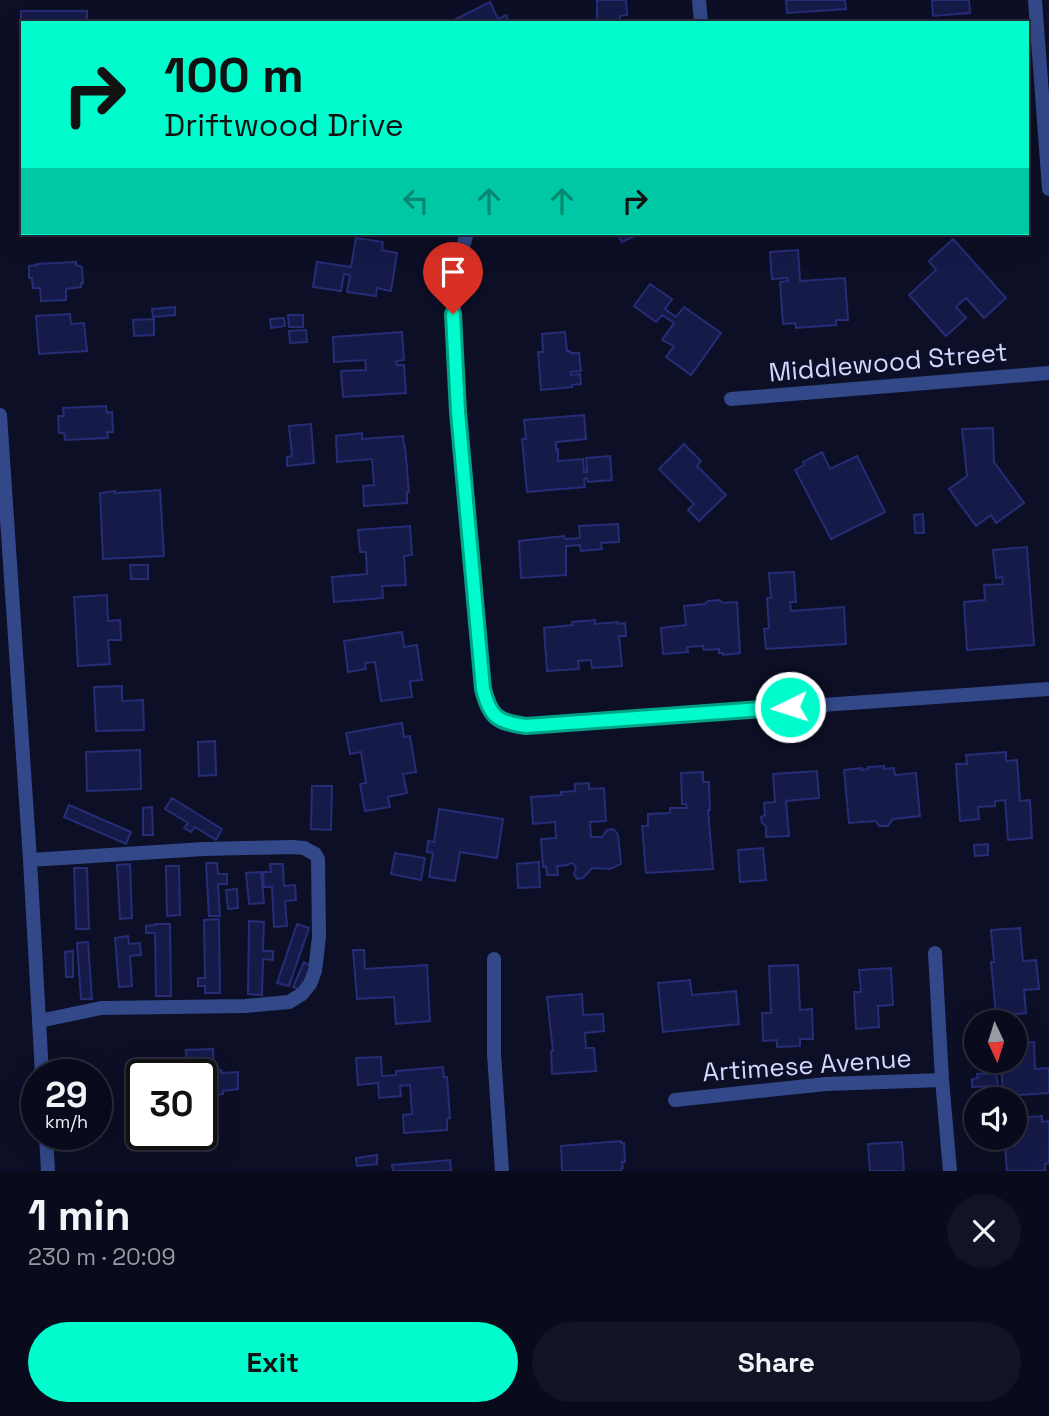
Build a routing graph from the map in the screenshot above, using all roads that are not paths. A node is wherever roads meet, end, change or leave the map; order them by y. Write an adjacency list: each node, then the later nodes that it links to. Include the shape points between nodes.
1 (699, 0): 3 (street)
2 (1035, 0): 4 (street)
3 (701, 21)
4 (1032, 50): 5 (street)
5 (1049, 189)
6 (467, 235): 10 (street, via 453,314 458,412 483,689 495,718 526,726)
7 (1049, 373): 8 (street, Middlewood Street)
8 (731, 399)
9 (0, 415): 11 (street)
10 (1049, 689)
11 (30, 860): 14 (street); 14 (street, via 293,847 304,848 318,859 315,971 302,994 289,1002 101,1009)
12 (934, 953): 16 (street)
13 (494, 959): 20 (street, via 494,1054)
14 (39, 1021): 15 (street)
15 (41, 1059)
16 (942, 1080): 17 (street, Artimese Avenue, via 826,1084); 21 (street)
17 (675, 1100)
18 (47, 1150): 19 (street)
19 (48, 1171)
20 (502, 1171)
21 (950, 1171)

